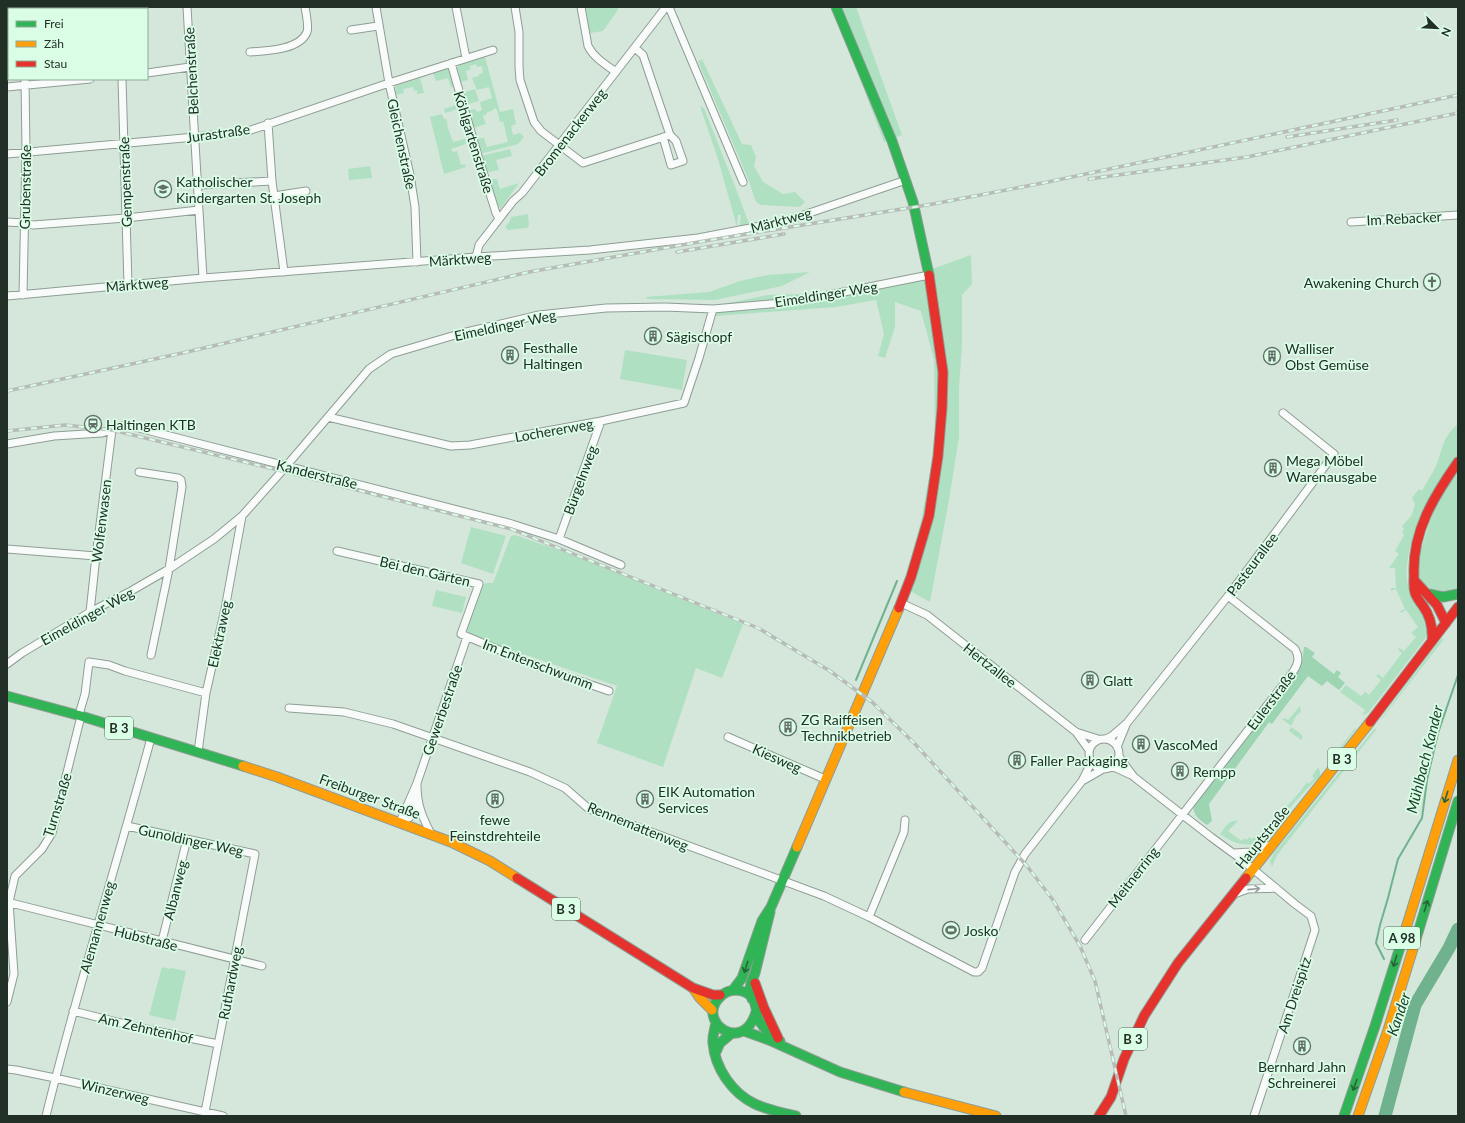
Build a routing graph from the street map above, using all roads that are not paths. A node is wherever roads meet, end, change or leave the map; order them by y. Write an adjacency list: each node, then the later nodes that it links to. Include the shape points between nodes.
1 (187, 7): 16 (street, Belchenstraße)
2 (305, 7): 13 (street, via 308,31 303,38 289,47)
3 (376, 7): 9 (street, Gleichenstraße)
4 (456, 7): 14 (street)
5 (515, 7): 27 (street, via 519,32 520,80 533,121)
6 (581, 7): 18 (street, via 590,50)
7 (667, 7): 11 (street, Bromenackerweg); 32 (street, Bromenackerweg)
8 (836, 7): 30 (main road)
9 (378, 26): 10 (street); 22 (street, Gleichenstraße)
10 (351, 30)
11 (635, 48): 18 (street, Bromenackerweg); 27 (street, via 643,55 667,136 583,163)
12 (493, 50): 14 (street, Jurastraße)
13 (250, 52)
14 (466, 58): 15 (street, Jurastraße)
15 (451, 63): 22 (street, Jurastraße); 39 (street, Köhlgartenstraße)
16 (190, 67): 17 (street); 25 (street, Belchenstraße)
17 (148, 72)
18 (616, 72): 27 (street, Bromenackerweg)
19 (68, 80): 21 (street)
20 (122, 80): 26 (street, Gempenstraße)
21 (25, 82): 23 (street); 28 (street, Grubenstraße)
22 (389, 82): 24 (street, Jurastraße); 44 (street, Gleichenstraße, via 412,188)
23 (7, 87)
24 (268, 124): 25 (street, Jurastraße, via 248,131); 31 (street)
25 (195, 137): 26 (street, Jurastraße); 33 (street, Belchenstraße)
26 (124, 142): 28 (street, Jurastraße); 38 (street, Gempenstraße)
27 (559, 145): 39 (street, Bromenackerweg)
28 (26, 152): 29 (street, Jurastraße); 42 (street, Grubenstraße)
29 (7, 154)
30 (906, 180): 43 (street, Märktweg, via 786,221 746,230 590,250); 46 (main road)
31 (272, 181): 33 (street); 35 (street)
32 (743, 182)
33 (199, 185): 36 (street, Belchenstraße)
34 (306, 191): 35 (street)
35 (274, 196): 45 (street)
36 (199, 210): 38 (street); 47 (street, Belchenstraße)
37 (1458, 215): 41 (street, Im Rebacker)
38 (126, 218): 42 (street, via 33,225); 48 (street, Gempenstraße)
39 (499, 219): 43 (street, Bromenackerweg, via 479,245)
40 (7, 222): 42 (street)
41 (1351, 222)
42 (24, 223): 49 (street, Grubenstraße)
43 (476, 257): 44 (street, Märktweg)
44 (417, 262): 45 (street, Märktweg)
45 (284, 272): 47 (street, Märktweg)
46 (929, 275): 51 (street, Eimeldinger Weg, via 824,296); 71 (main road, via 943,372 938,456 929,516)
47 (203, 278): 48 (street, Märktweg)
48 (128, 285): 49 (street, Märktweg)
49 (24, 295): 50 (street, Märktweg)
50 (7, 296)
51 (713, 309): 53 (street, Eimeldinger Weg, via 606,308 539,315 462,333 391,354 368,369); 54 (street, Lochererweg, via 684,402)
52 (1283, 413): 70 (street, Pasteurallee, via 1334,454)
53 (328, 417): 54 (street, Lochererweg, via 451,446 470,445); 58 (street, Eimeldinger Weg)
54 (601, 421): 61 (street, Bürgelnweg)
55 (112, 430): 56 (street, Kanderstraße); 58 (street, Kanderstraße, via 130,426); 64 (street, Wolfenwasen)
56 (7, 444)
57 (1458, 462): 67 (main road, via 1439,489 1422,525 1413,556)
58 (286, 466): 60 (street, Eimeldinger Weg); 61 (street, Kanderstraße, via 512,524)
59 (139, 472): 66 (street, via 178,478 182,483)
60 (242, 516): 66 (street, Eimeldinger Weg, via 214,539); 81 (street, Elektraweg)
61 (559, 539): 65 (street, Kanderstraße)
62 (7, 549): 64 (street)
63 (337, 551): 76 (street, Bei den Gärten, via 479,584 461,634)
64 (96, 556): 74 (street, Wolfenwasen)
65 (621, 565)
66 (169, 569): 74 (street, Eimeldinger Weg); 78 (street)
67 (1414, 580): 68 (main road); 73 (main road, via 1415,592)
68 (1429, 594): 69 (main road, via 1439,597); 75 (main road)
69 (1458, 594)
70 (1228, 596): 85 (street, Pasteurallee); 105 (street, Eulerstraße, via 1295,649 1299,655 1298,664)
71 (901, 603): 86 (street, Hertzallee, via 927,616); 100 (main road)
72 (1458, 607): 75 (main road, Hauptstraße / B 3)
73 (1425, 610): 75 (main road); 77 (main road, via 1433,628)
74 (90, 612): 79 (street, Eimeldinger Weg)
75 (1446, 622): 77 (main road, Hauptstraße / B 3)
76 (467, 637): 80 (street, Im Entenschwumm, via 542,668); 89 (street, Gewerbestraße)
77 (1432, 641): 111 (main road, Hauptstraße / B 3)
78 (151, 656)
79 (7, 664)
80 (609, 691)
81 (206, 693): 84 (street, via 125,671 109,664 89,662 80,711); 93 (street, Elektraweg)
82 (7, 696): 84 (main road, Freiburger Straße / B 3)
83 (289, 708): 89 (street, Rennemattenweg, via 344,712 393,724)
84 (82, 716): 88 (main road, Freiburger Straße / B 3); 118 (street, Turnstraße, via 52,833 42,849 15,876)
85 (1127, 723): 90 (street, Pasteurallee, via 1112,736); 91 (street, Pasteurallee)
86 (1076, 732): 90 (street, Hertzallee); 92 (street, Hertzallee)
87 (728, 737): 100 (street, Kiesweg)
88 (151, 738): 93 (main road, Freiburger Straße / B 3); 108 (street, Alemannenweg)
89 (432, 739): 102 (street, Gewerbestraße); 115 (street, Rennemattenweg, via 523,770 565,788 588,809)
90 (1102, 739): 91 (street, Hertzallee, via 1112,741); 92 (street, via 1093,743)
91 (1118, 746): 94 (street)
92 (1089, 750): 95 (street)
93 (198, 752): 107 (main road, Freiburger Straße / B 3, via 277,777)
94 (1119, 756): 97 (street); 99 (street)
95 (1090, 760): 98 (street); 101 (street)
96 (1458, 760): 152 (main road, A 98, one-way to 152, via 1375,1026)
97 (1110, 767): 98 (street); 99 (street)
98 (1103, 769): 101 (street)
99 (1134, 777): 105 (street)
100 (825, 779): 115 (main road)
101 (1082, 781): 120 (street, Rennemattenweg, via 1025,854 1015,872 982,968 978,972)
102 (417, 783): 103 (street, Gewerbestraße); 107 (street, Gewerbestraße)
103 (417, 800): 107 (street, Gewerbestraße, via 410,817); 109 (street, Gewerbestraße, via 421,815)
104 (1458, 801): 153 (main road, A 98, one-way to 104, via 1388,1030)
105 (1182, 815): 112 (street); 122 (street, Meitnerring)
106 (905, 820): 120 (street, via 904,832)
107 (400, 822): 109 (main road, Freiburger Straße / B 3)
108 (127, 826): 110 (street, Gunoldinger Weg); 121 (street, Alemannenweg)
109 (431, 834): 127 (main road, Freiburger Straße / B 3, via 490,861)
110 (187, 839): 113 (street, Gunoldinger Weg); 123 (street, Albanweg)
111 (1274, 844): 112 (street, via 1250,852); 114 (main road, Hauptstraße / B 3)
112 (1234, 853): 114 (street)
113 (255, 854): 124 (street, Ruthardweg)
114 (1254, 869): 116 (street, Am Dreispitz); 117 (main road, Hauptstraße / B 3)
115 (782, 880): 119 (main road); 120 (street, Rennemattenweg)
116 (1276, 888): 117 (street, one-way to 116, via 1248,889); 151 (street, Am Dreispitz, via 1311,916 1315,930)
117 (1233, 894): 143 (main road, Hauptstraße / B 3, via 1157,994 1133,1039)
118 (8, 902): 121 (street, Hubstraße); 131 (street, Turnstraße, via 14,974)
119 (771, 907): 126 (main road); 128 (main road, one-way to 128, via 760,924 743,978)
120 (869, 917)
121 (96, 925): 123 (street, Hubstraße); 133 (street, Alemannenweg)
122 (1085, 940)
123 (162, 942): 124 (street, Hubstraße)
124 (235, 959): 125 (street, Hubstraße); 139 (street, Ruthardweg)
125 (262, 966)
126 (755, 973): 130 (main road, via 750,990); 138 (main road, via 758,995)
127 (693, 988): 129 (main road, Freiburger Straße / B 3); 132 (main road, Freiburger Straße / B 3)
128 (733, 990): 129 (main road); 130 (main road, via 745,992)
129 (720, 995): 132 (main road)
130 (752, 999): 134 (main road)
131 (7, 1002)
132 (712, 1010): 135 (main road)
133 (73, 1011): 139 (street, Am Zehntenhof); 142 (street, Alemannenweg)
134 (756, 1012): 136 (main road, via 753,1023); 138 (main road, via 758,1020)
135 (716, 1022): 137 (main road, via 721,1029); 140 (main road, via 713,1047)
136 (744, 1031): 137 (main road); 138 (main road)
137 (732, 1033): 140 (main road, via 720,1043)
138 (782, 1043): 148 (main road, via 837,1071 868,1082)
139 (218, 1044): 144 (street, Ruthardweg)
140 (715, 1054): 147 (main road, via 723,1075 748,1101)
141 (7, 1069): 142 (street, Winzerweg)
142 (55, 1078): 144 (street, Winzerweg); 145 (street, Alemannenweg)
143 (1111, 1097): 149 (main road, Hauptstraße / B 3); 150 (main road, Hauptstraße / B 3)
144 (205, 1112): 146 (street, Winzerweg)
145 (46, 1116)
146 (223, 1116)
147 (796, 1116)
148 (996, 1116)
149 (1099, 1116)
150 (1110, 1116)
151 (1254, 1116)
152 (1344, 1116)
153 (1358, 1116)

